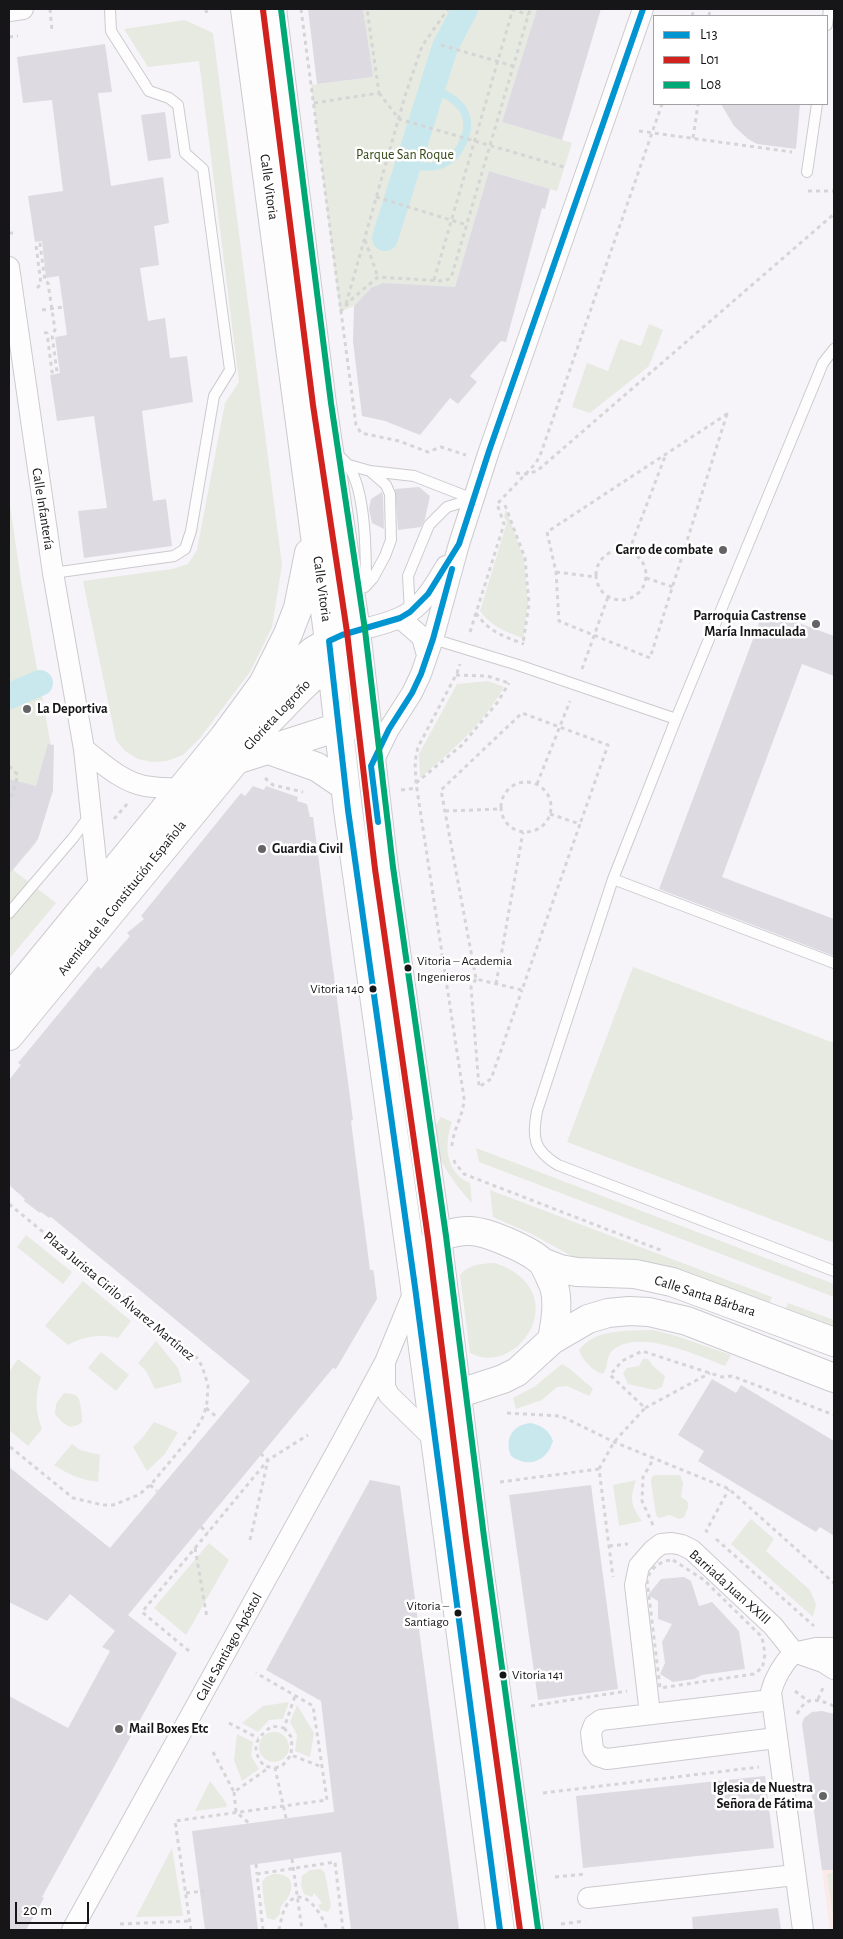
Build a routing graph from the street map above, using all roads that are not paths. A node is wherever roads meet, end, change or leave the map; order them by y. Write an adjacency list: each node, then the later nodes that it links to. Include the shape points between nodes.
1 (23, 9): 6 (street)
2 (110, 9): 18 (lane, via 111,31 149,91 170,98 178,105 186,153 203,169 230,370 214,396 186,549 174,556)
3 (245, 9): 16 (main road, Calle Vitoria)
4 (272, 9): 11 (main road, Calle Vitoria)
5 (643, 9): 15 (street)
6 (9, 10)
7 (817, 105): 8 (lane)
8 (807, 172)
9 (9, 267): 18 (street, Calle Infantería)
10 (834, 349): 25 (lane, via 823,363)
11 (328, 441): 12 (lane); 19 (main road, Calle Vitoria)
12 (349, 465): 13 (lane); 14 (lane)
13 (370, 471): 14 (lane, via 360,480); 15 (lane, via 414,476); 19 (lane, via 386,485 390,494 391,540 373,578)
14 (359, 488): 19 (lane, via 366,555)
15 (473, 499): 17 (street); 20 (lane, via 447,507 429,525 408,576)
16 (314, 532): 23 (main road, Calle Vitoria); 27 (main road, via 298,608 288,634 262,684)
17 (458, 544): 20 (street, via 428,594); 22 (street)
18 (53, 573): 29 (street, Calle Infantería)
19 (359, 595): 21 (main road, Calle Vitoria)
20 (405, 615): 21 (street); 22 (street)
21 (356, 631): 23 (main road); 26 (main road, Calle Vitoria)
22 (430, 647): 24 (street); 25 (lane, via 518,665)
23 (330, 650): 27 (main road, via 313,651); 28 (main road, Calle Vitoria); 31 (main road, Glorieta Logroño)
24 (405, 704): 26 (street, via 385,716); 32 (street)
25 (676, 719): 36 (lane)
26 (366, 722): 28 (main road); 32 (main road, Calle Vitoria)
27 (232, 727): 34 (main road, Avenida de la Constitución Española)
28 (338, 728): 30 (main road); 33 (main road, Calle Vitoria)
29 (84, 749): 34 (street, via 134,782); 35 (street, Calle Infantería)
30 (269, 750): 31 (main road); 33 (main road, via 317,767)
31 (236, 760): 41 (main road, Avenida de la Constitución Española)
32 (371, 766): 42 (main road, Calle Vitoria)
33 (345, 786): 45 (main road, Calle Vitoria)
34 (181, 789): 37 (main road, Avenida de la Constitución Española)
35 (91, 814): 37 (street, Calle Infantería); 38 (lane)
36 (613, 879): 39 (lane); 44 (lane, via 537,1111 533,1130 537,1146 558,1165)
37 (99, 889): 40 (main road, Avenida de la Constitución Española)
38 (9, 913)
39 (834, 963)
40 (9, 999)
41 (9, 1036)
42 (437, 1238): 43 (main road, via 472,1231 520,1247); 45 (main road); 50 (main road, Calle Vitoria)
43 (542, 1262): 46 (main road, via 554,1288 556,1317); 47 (main road, Calle Santa Bárbara, via 577,1272 635,1274 672,1282)
44 (834, 1271)
45 (415, 1288): 48 (street, Calle Santiago Apóstol); 51 (main road, Calle Vitoria)
46 (552, 1340): 49 (main road, via 588,1319 608,1313 649,1312 686,1321); 50 (main road, via 517,1372)
47 (834, 1342)
48 (385, 1362): 52 (street, Calle Santiago Apóstol, via 388,1395); 62 (street, Calle Santiago Apóstol)
49 (834, 1378)
50 (457, 1394): 51 (street); 64 (main road, Calle Vitoria)
51 (430, 1403): 52 (street); 53 (main road, Calle Vitoria)
52 (403, 1407): 53 (street, Calle Santiago Apóstol)
53 (435, 1440): 63 (main road, Calle Vitoria)
54 (834, 1648): 55 (street)
55 (794, 1652): 56 (street, via 824,1662); 57 (street, via 776,1677); 58 (street, Barriada Juan XXIII, via 774,1626 692,1550 672,1543 662,1544 639,1566 636,1585)
56 (829, 1676)
57 (771, 1700): 58 (street); 59 (street)
58 (650, 1714): 59 (street, via 602,1720 590,1733 593,1749 606,1759)
59 (776, 1738): 60 (street)
60 (795, 1875): 61 (street); 65 (street)
61 (588, 1898)
62 (72, 1930)
63 (500, 1930)
64 (529, 1930)
65 (803, 1930)

